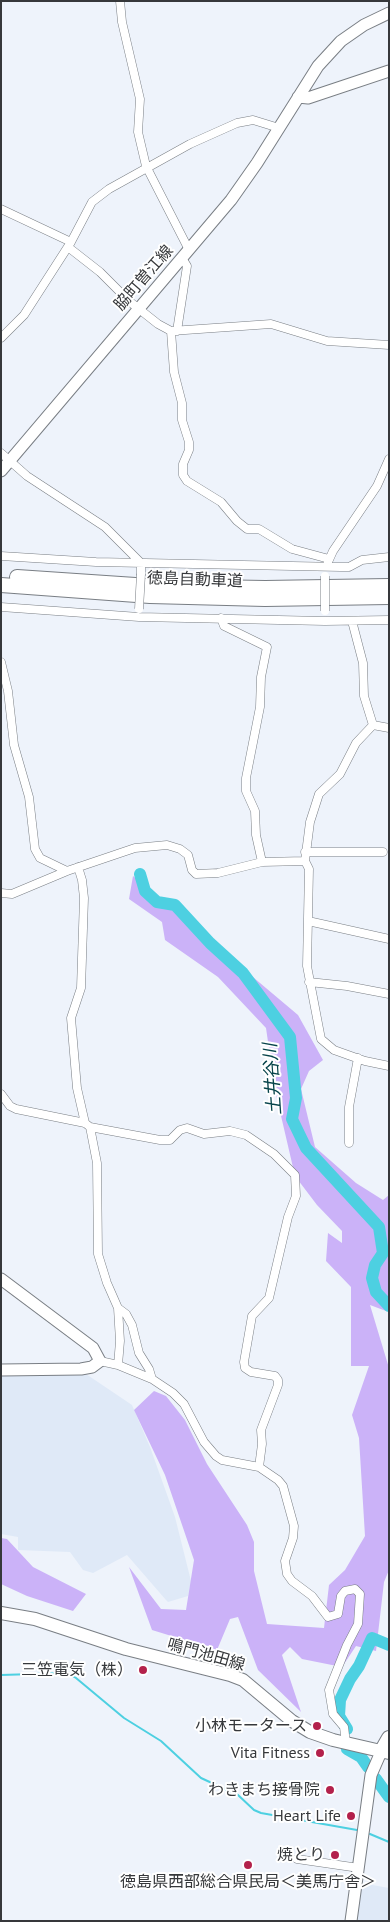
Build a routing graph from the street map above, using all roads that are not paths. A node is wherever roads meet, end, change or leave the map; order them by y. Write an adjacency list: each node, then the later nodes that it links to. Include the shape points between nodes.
1 (120, 1): 6 (street, via 140,99 138,132)
2 (389, 13): 4 (main road, 脇町曽江線, via 341,41 318,66)
3 (389, 71): 4 (main road, via 308,98)
4 (298, 97): 5 (main road, 脇町曽江線)
5 (279, 128): 6 (street, via 253,120 237,123); 9 (main road, 脇町曽江線, via 231,200)
6 (146, 166): 8 (street, via 92,202); 9 (street)
7 (1, 209): 8 (street)
8 (69, 245): 10 (street); 12 (street, via 24,315)
9 (186, 254): 10 (main road, 脇町曽江線); 11 (street, via 187,266)
10 (140, 308): 11 (street, via 158,324); 14 (main road, 脇町曽江線)
11 (174, 331): 13 (street, via 271,324 327,341); 19 (street, via 174,372 189,442 183,474 187,481 221,502 247,529 259,529 292,549)
12 (1, 338)
13 (389, 345)
14 (5, 456): 16 (main road, 脇町曽江線); 20 (street, via 27,476 105,527)
15 (389, 459): 19 (street, via 377,486)
16 (1, 471)
17 (1, 556): 20 (street)
18 (389, 557): 21 (street, via 362,560 349,567)
19 (329, 559): 21 (street)
20 (141, 563): 21 (street); 27 (street, bridge)
21 (326, 567): 30 (street, bridge)
22 (1, 576): 24 (highway, 徳島自動車道, via 150,586)
23 (1, 586): 25 (highway, 徳島自動車道, via 150,596 265,599)
24 (389, 586)
25 (389, 597)
26 (1, 607): 27 (street)
27 (139, 613): 28 (street)
28 (222, 618): 30 (street); 38 (street, via 224,626 267,647 260,707 246,778 246,791 255,811)
29 (389, 620): 31 (street)
30 (325, 621): 31 (street)
31 (352, 621): 33 (street, via 363,663 364,696)
32 (1, 662): 40 (street, via 14,745 29,797 35,849 40,858)
33 (373, 725): 34 (street); 35 (street, via 356,743 340,774 319,794)
34 (389, 728)
35 (305, 852): 36 (street); 37 (street)
36 (383, 852)
37 (305, 861): 38 (street); 42 (street, via 309,869)
38 (262, 862): 39 (street, via 218,873 196,874 188,855 167,845 135,848)
39 (78, 867): 40 (street); 49 (street, via 84,898 81,988 71,1018 77,1088)
40 (67, 871): 41 (street, via 12,894)
41 (1, 893)
42 (308, 921): 43 (street); 44 (street)
43 (389, 939)
44 (309, 982): 45 (street); 46 (street, via 321,1038 334,1050)
45 (389, 994)
46 (358, 1058): 47 (street); 50 (street, via 348,1118)
47 (389, 1066)
48 (1, 1094): 49 (street, via 16,1109)
49 (88, 1125): 52 (street, via 97,1164 98,1254); 57 (street, via 160,1140 170,1140 187,1128 204,1134 230,1131 246,1135 274,1154 295,1175 296,1196 269,1298 252,1316 244,1362 245,1368 251,1372 274,1376 278,1380 261,1430)
50 (349, 1143)
51 (1, 1279): 53 (main road, via 93,1348)
52 (118, 1308): 54 (street); 56 (street, via 132,1325 139,1353)
53 (100, 1361): 54 (street); 55 (main road, via 81,1369)
54 (118, 1365): 56 (street)
55 (1, 1370)
56 (152, 1379): 57 (street, via 184,1404 204,1442 216,1456)
57 (259, 1467): 60 (street, via 283,1486 293,1519 293,1538 285,1561 292,1581 312,1596 328,1616 338,1614 345,1590 355,1589 360,1594 358,1624 329,1690 333,1714 344,1727)
58 (1, 1613): 60 (main road, 鳴門池田線, via 35,1619 126,1649 243,1680 310,1732)
59 (389, 1738): 61 (highway)
60 (346, 1742): 61 (main road, 鳴門池田線)
61 (385, 1752): 63 (main road, via 371,1775)
62 (297, 1860): 63 (street)
63 (359, 1868): 64 (main road)
64 (351, 1921)

